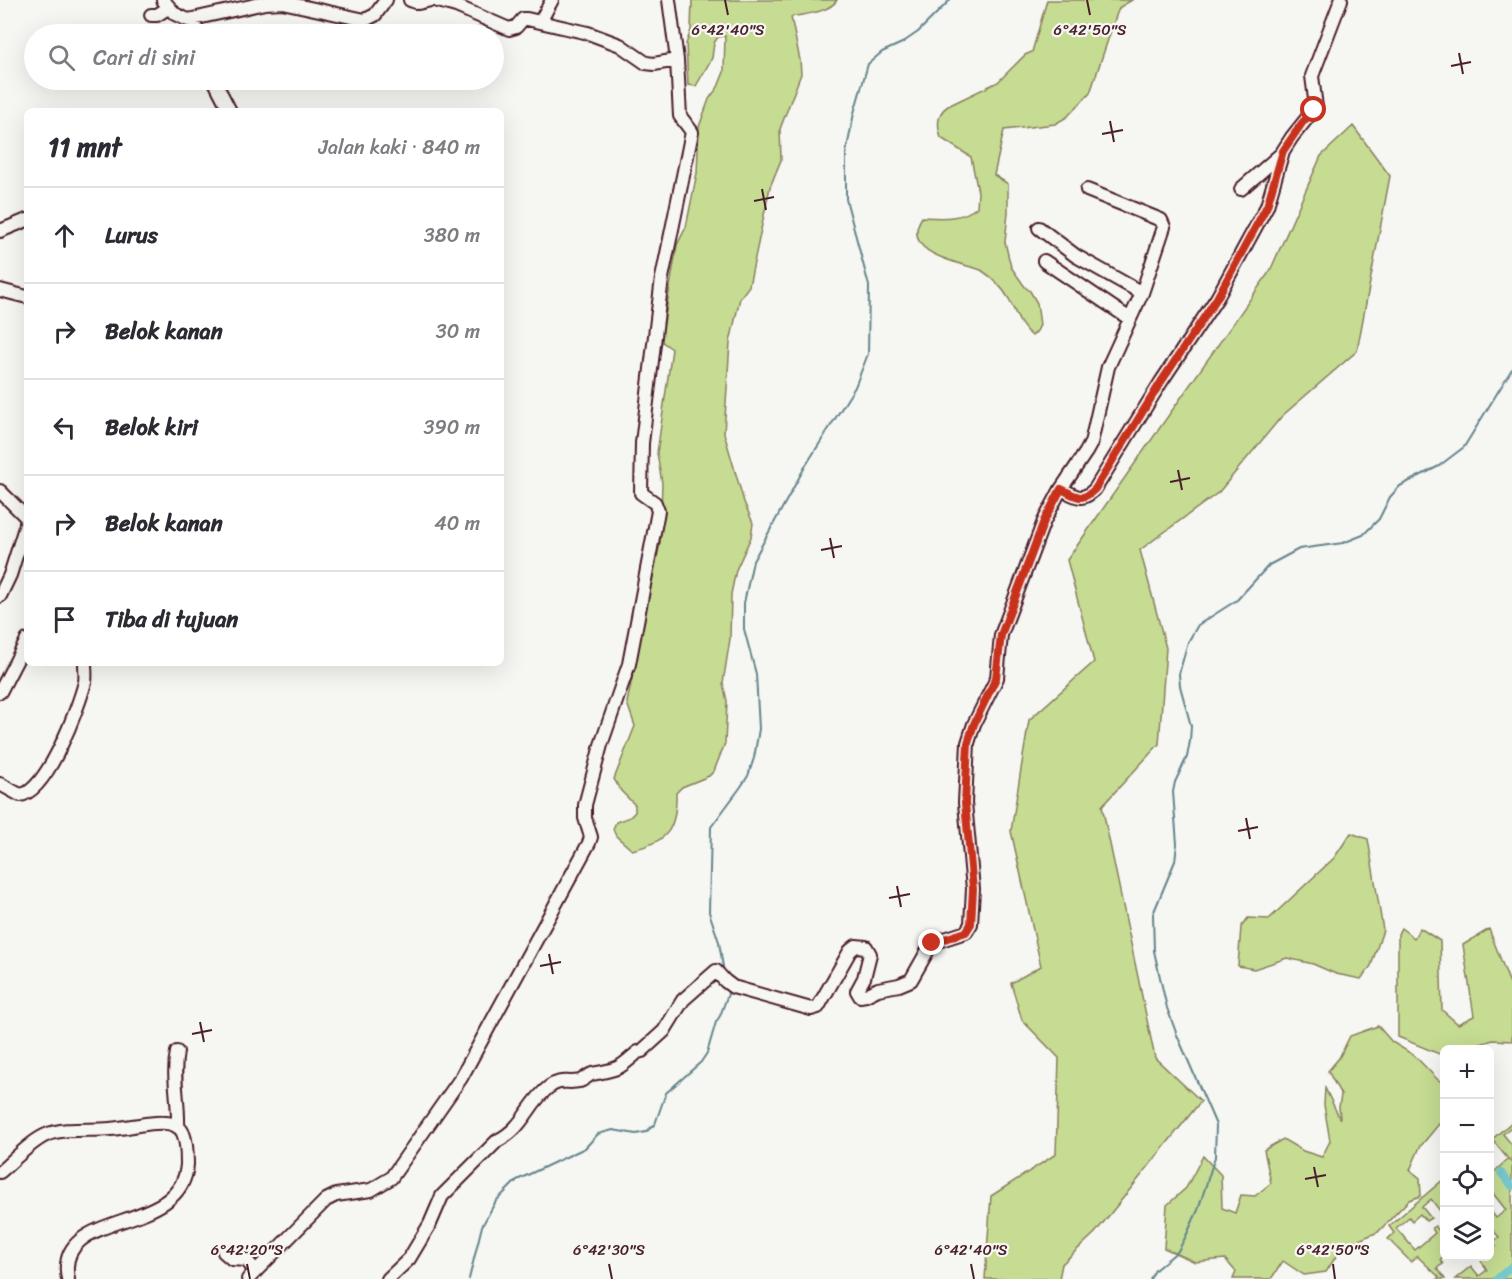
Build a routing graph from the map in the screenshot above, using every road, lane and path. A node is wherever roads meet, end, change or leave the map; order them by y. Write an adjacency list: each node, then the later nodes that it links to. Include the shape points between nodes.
1 (386, 0): 9 (street, via 375,15 365,20 282,2)
2 (410, 0): 3 (street)
3 (433, 0): 12 (street)
4 (552, 0): 10 (street)
5 (669, 0): 14 (street)
6 (1341, 0): 17 (street, via 1312,76 1316,107)
7 (165, 4): 8 (street, via 158,15); 9 (street, via 179,17)
8 (151, 15)
9 (192, 20): 11 (street)
10 (540, 22): 13 (street, via 523,19 516,27); 14 (street, via 620,45 646,63)
11 (194, 24)
12 (497, 24)
13 (504, 27)
14 (677, 60): 41 (street, via 680,116 692,134 662,278 641,458 641,493 655,503 658,511 629,664 585,805 590,843 461,1078 392,1178 371,1190 326,1200)
15 (219, 90): 16 (street)
16 (228, 108)
17 (1283, 151): 18 (street); 28 (street, via 1267,206 1217,298 1095,489 1081,498)
18 (1241, 189)
19 (1087, 190): 25 (street, via 1163,222)
20 (24, 221): 22 (street)
21 (1039, 228): 25 (street, via 1076,256)
22 (0, 231)
23 (1044, 261): 27 (street)
24 (0, 290): 26 (street)
25 (1143, 293): 27 (street)
26 (24, 296)
27 (1130, 319): 28 (street, via 1104,379 1091,443)
28 (1061, 489): 43 (street, via 1044,521 1001,635 996,678 968,743 965,803 973,889 966,932 932,943 911,980 860,996 857,991 870,954 866,947 856,946 818,1007 811,1009 733,987 716,971 683,1000 664,1031 642,1052 617,1068 584,1080 562,1080 548,1088 524,1120 442,1196 409,1259)
29 (0, 491): 30 (street)
30 (24, 516)
31 (24, 529): 32 (street)
32 (0, 596)
33 (24, 646): 35 (street)
34 (85, 666): 36 (street, via 86,679 68,733 38,785 28,794 20,795)
35 (0, 692)
36 (0, 784)
37 (177, 1052): 38 (street, via 174,1075)
38 (178, 1126): 39 (street, via 161,1122 48,1134); 42 (street, via 186,1144 182,1183 150,1210 99,1229 73,1245 66,1263)
39 (0, 1172)
40 (224, 1252): 41 (street, via 246,1260)
41 (252, 1275)
42 (68, 1279)
43 (388, 1279)

